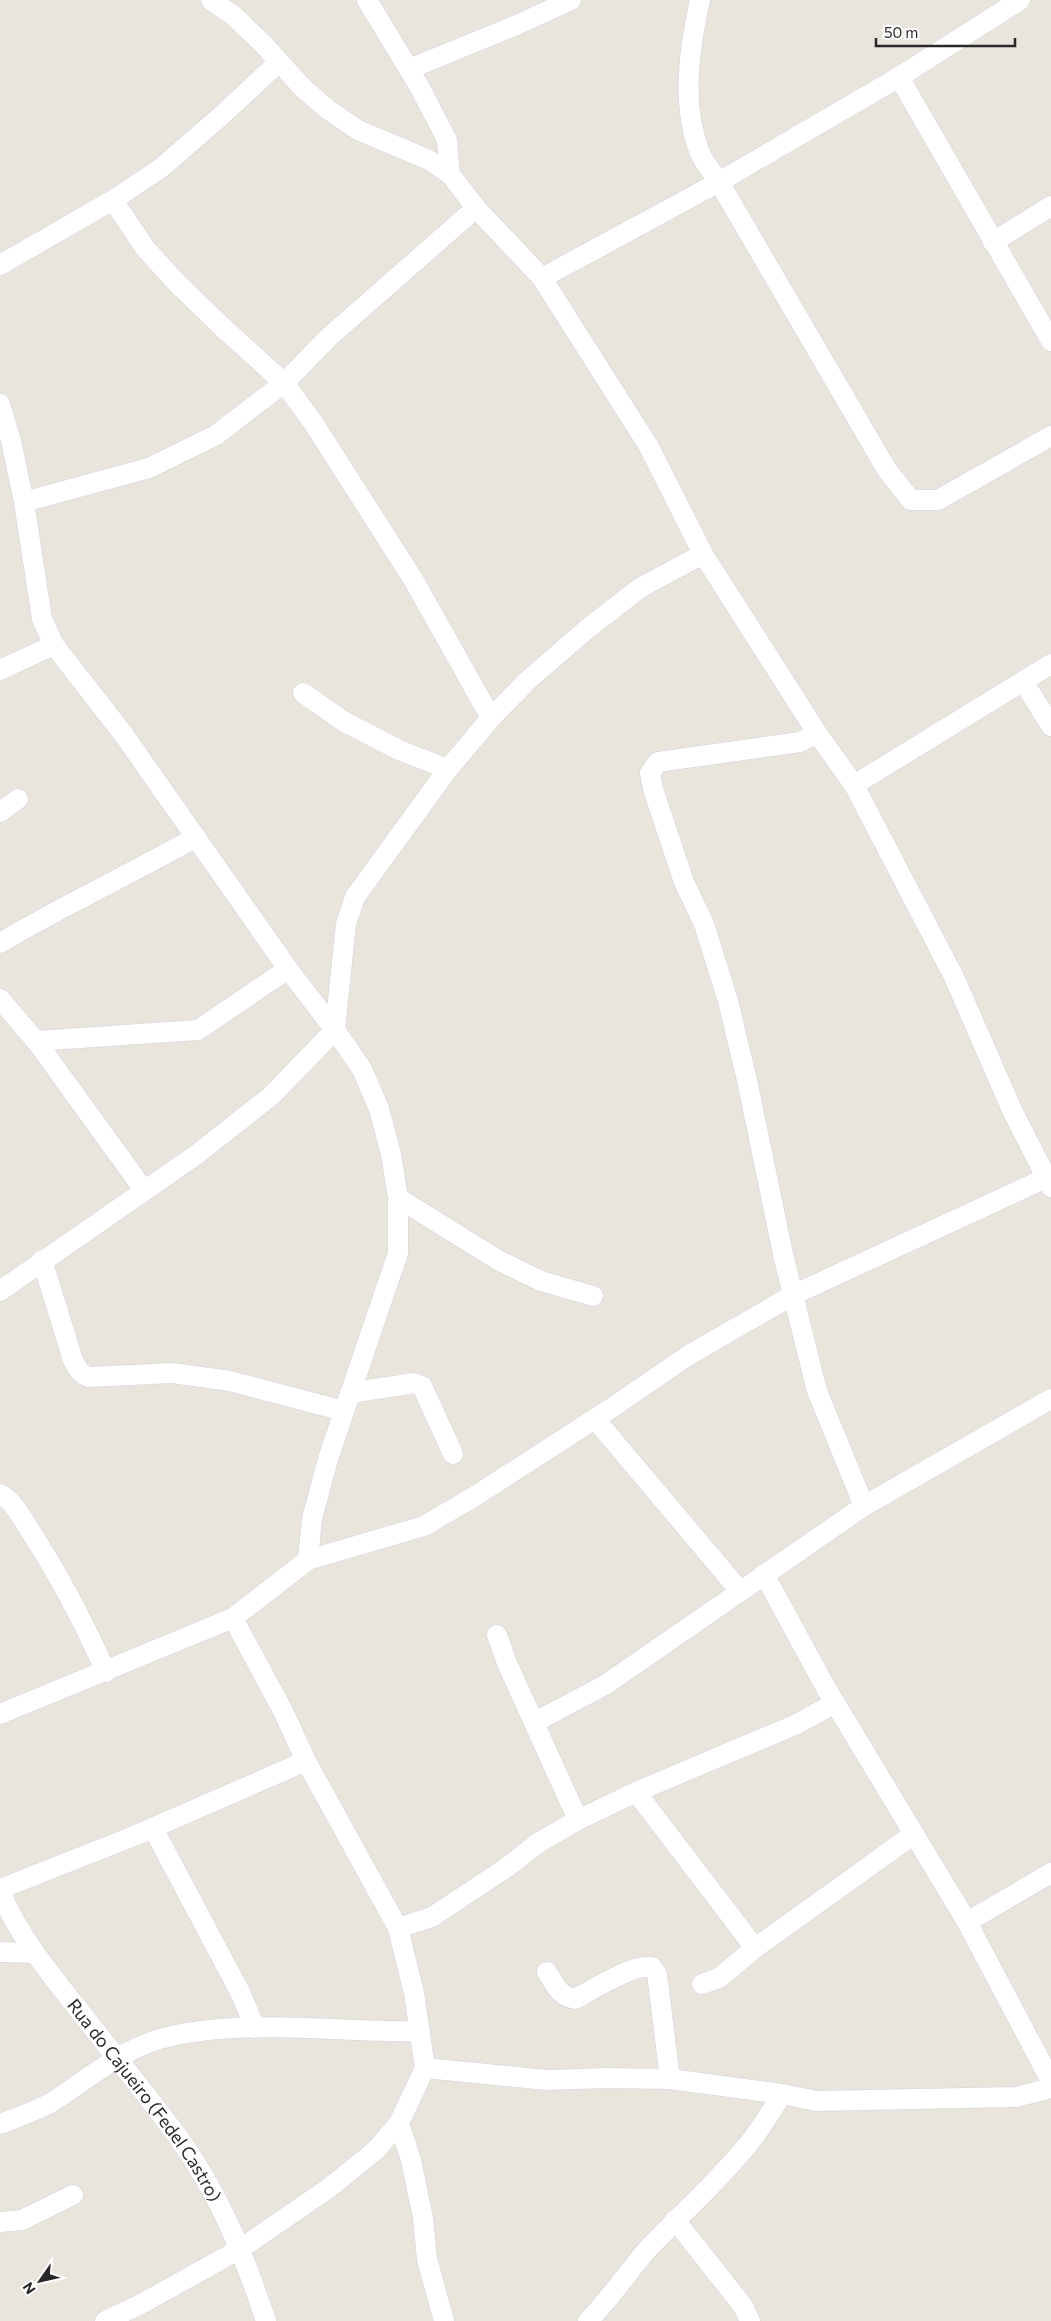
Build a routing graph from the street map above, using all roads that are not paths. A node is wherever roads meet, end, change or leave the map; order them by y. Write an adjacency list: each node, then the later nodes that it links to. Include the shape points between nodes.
1 (211, 0): 6 (street, via 234,16)
2 (367, 0): 7 (street)
3 (571, 0): 7 (street)
4 (700, 0): 10 (street, via 689,72 690,117 700,154)
5 (1020, 0): 8 (street)
6 (279, 62): 9 (street, via 326,109 358,130 429,160); 11 (street, via 160,168)
7 (409, 69): 9 (street, via 447,140)
8 (899, 77): 10 (street); 14 (street)
9 (450, 174): 13 (street)
10 (719, 182): 16 (street); 20 (street, via 887,470 911,500 938,500)
11 (113, 200): 15 (street); 18 (street, via 145,248 174,281)
12 (1051, 206): 14 (street)
13 (476, 208): 16 (street); 18 (street, via 329,338)
14 (993, 242): 17 (street)
15 (0, 265)
16 (542, 278): 22 (street, via 648,445)
17 (1051, 341)
18 (284, 383): 21 (street, via 216,435 149,468); 28 (street, via 413,579)
19 (0, 404): 21 (street)
20 (1051, 436)
21 (24, 502): 23 (street, via 42,619)
22 (703, 554): 28 (street, via 640,588 587,629); 30 (street)
23 (54, 645): 25 (street); 35 (street, via 124,735)
24 (1051, 664): 26 (street)
25 (0, 670)
26 (1023, 682): 29 (street); 32 (street)
27 (303, 693): 31 (street, via 343,721 399,750)
28 (491, 718): 31 (street)
29 (1051, 726)
30 (817, 733): 32 (street); 46 (street, via 800,742 658,762 650,772 684,882 704,924 728,1001)
31 (448, 769): 39 (street, via 355,897 346,924)
32 (854, 785): 41 (street, via 954,977 1012,1110)
33 (18, 800): 34 (street)
34 (0, 812)
35 (196, 837): 36 (street); 37 (street)
36 (0, 943)
37 (288, 969): 39 (street); 40 (street, via 198,1030)
38 (0, 999): 40 (street)
39 (334, 1030): 42 (street, via 271,1096); 43 (street, via 362,1069 379,1109)
40 (36, 1041): 42 (street)
41 (1048, 1182): 46 (street)
42 (144, 1190): 44 (street)
43 (398, 1198): 47 (street, via 498,1260 542,1281); 49 (street, via 398,1253)
44 (42, 1260): 45 (street); 49 (street, via 73,1360 83,1375 172,1373)
45 (0, 1291)
46 (793, 1295): 50 (street, via 688,1356); 53 (street, via 817,1391)
47 (593, 1296)
48 (1051, 1399): 53 (street)
49 (347, 1402): 51 (street, via 414,1383 422,1386); 54 (street, via 312,1519)
50 (595, 1419): 54 (street, via 424,1526); 56 (street)
51 (453, 1454)
52 (0, 1494): 59 (street, via 16,1509 45,1554 79,1613)
53 (864, 1506): 55 (street)
54 (308, 1560): 57 (street)
55 (764, 1574): 56 (street); 60 (street)
56 (740, 1591): 62 (street, via 605,1685)
57 (233, 1618): 59 (street); 63 (street)
58 (497, 1636): 62 (street)
59 (106, 1672): 61 (street)
60 (836, 1703): 64 (street, via 797,1724); 67 (street)
61 (0, 1714)
62 (534, 1722): 65 (street)
63 (306, 1761): 66 (street); 71 (street)
64 (636, 1792): 65 (street); 72 (street)
65 (578, 1820): 71 (street, via 538,1843 432,1916)
66 (153, 1828): 69 (street); 77 (street, via 241,1994)
67 (914, 1834): 70 (street); 72 (street)
68 (1051, 1873): 70 (street)
69 (0, 1890): 74 (street, Rua do Cajueiro (Fedel Castro))
70 (967, 1922): 82 (street)
71 (398, 1928): 78 (street)
72 (755, 1948): 76 (street, via 719,1978)
73 (0, 1952): 74 (street)
74 (35, 1953): 79 (street, Rua do Cajueiro (Fedel Castro))
75 (547, 1972): 81 (street, via 558,1991 575,1999 645,1965 652,1966 657,1974)
76 (702, 1984)
77 (255, 2028): 78 (street); 79 (street, via 201,2031 159,2040)
78 (420, 2031): 80 (street)
79 (116, 2058): 86 (street, via 50,2103); 90 (street, Rua do Cajueiro (Fedel Castro), via 205,2176)
80 (425, 2068): 81 (street, via 547,2080); 85 (street)
81 (670, 2079): 84 (street)
82 (1051, 2081)
83 (1051, 2088): 84 (street, via 1016,2097 816,2101)
84 (782, 2094): 88 (street, via 751,2141)
85 (399, 2123): 90 (street, via 376,2150 329,2188); 93 (street, via 411,2160 423,2218 427,2259)
86 (0, 2124)
87 (73, 2195): 89 (street, via 22,2220)
88 (675, 2220): 94 (street); 95 (street, via 743,2306)
89 (0, 2222)
90 (240, 2249): 91 (street, via 142,2304); 92 (street, Rua do Cajueiro (Fedel Castro))
91 (104, 2321)
92 (266, 2321)
93 (444, 2321)
94 (588, 2321)
95 (750, 2321)

